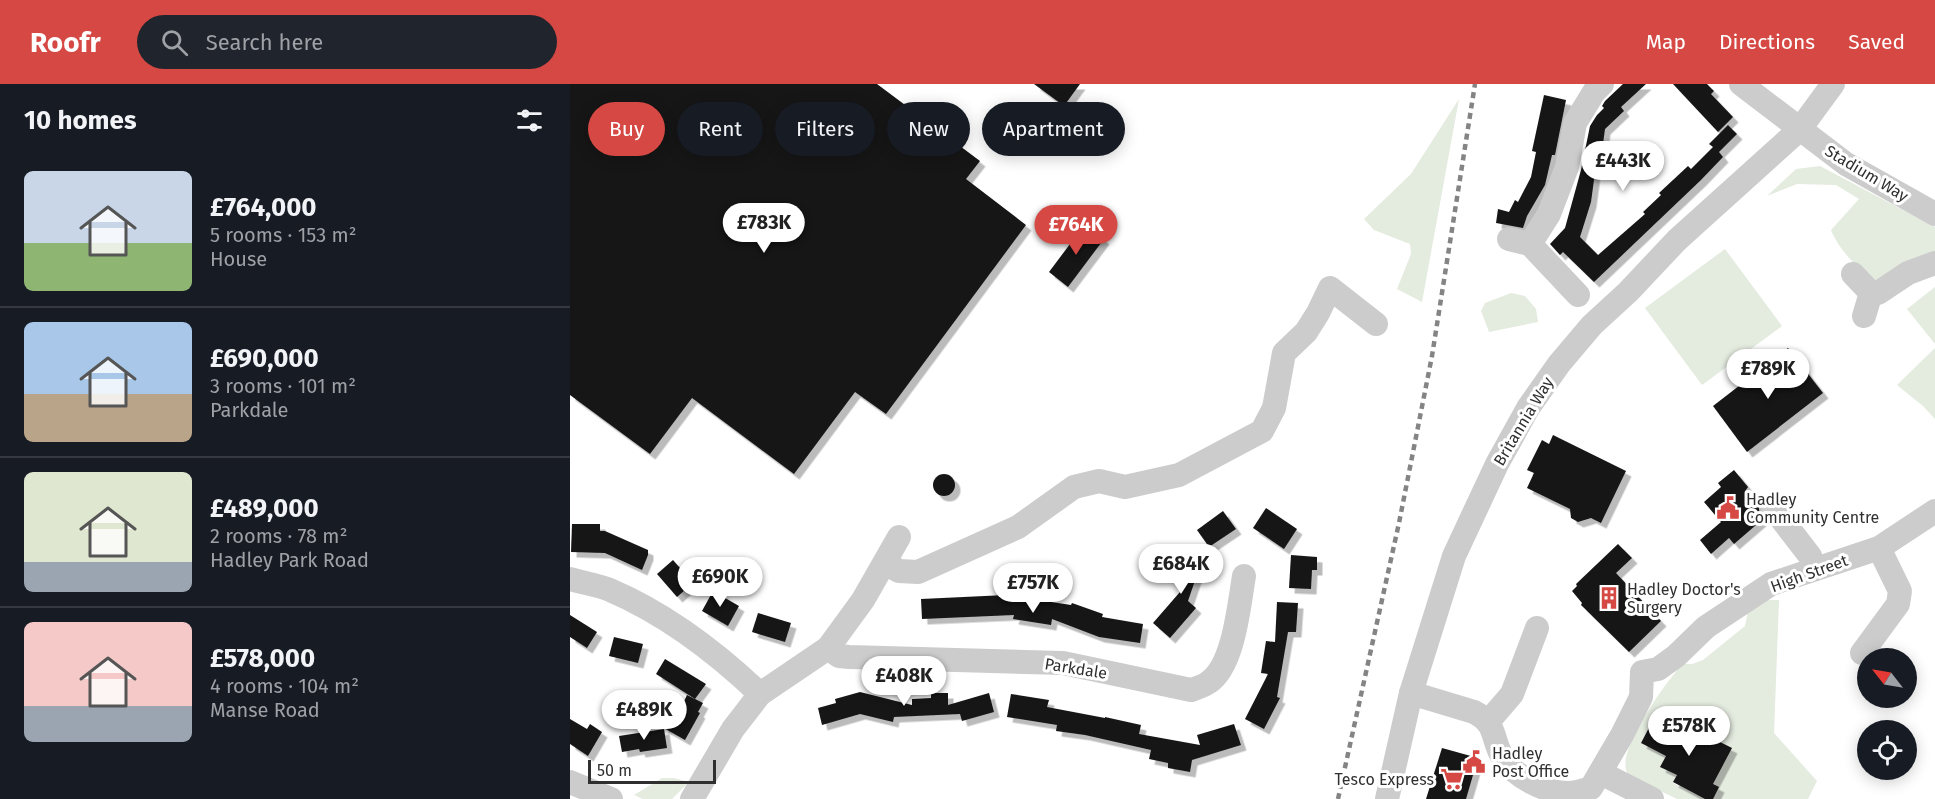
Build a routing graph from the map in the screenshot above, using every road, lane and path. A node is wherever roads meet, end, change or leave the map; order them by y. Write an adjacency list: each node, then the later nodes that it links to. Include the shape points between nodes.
1 (1602, 84): 9 (street, via 1575,123 1567,167 1549,214 1520,241)
2 (1741, 84): 4 (street, Stadium Way)
3 (1833, 84): 4 (street, Britannia Way)
4 (1800, 129): 5 (street, Stadium Way, via 1846,164); 23 (street, Britannia Way, via 1677,240 1592,325 1527,408 1454,556)
5 (1935, 214)
6 (1935, 263): 8 (street)
7 (1853, 274): 8 (street)
8 (1871, 293): 10 (street)
9 (1578, 295)
10 (1864, 316)
11 (1377, 324): 16 (street, via 1330,288 1306,332 1284,353 1274,408 1262,431 1179,475 1125,487 1099,482 1074,488 1017,526 918,572 899,571)
12 (1773, 508): 17 (street, via 1810,555)
13 (1935, 511): 15 (street, High Street)
14 (899, 537): 16 (street)
15 (1879, 548): 17 (street, High Street); 22 (street, via 1900,591 1898,604)
16 (885, 563): 21 (street)
17 (1815, 569): 27 (street, High Street, via 1771,584 1706,627 1658,669 1642,672 1641,697)
18 (1244, 576): 21 (street, Parkdale, via 1224,665 1210,682 1191,690 1063,663 849,657 839,656)
19 (570, 579): 24 (street, via 609,590 690,635)
20 (1537, 628): 25 (street, via 1512,694)
21 (828, 648): 24 (street)
22 (1866, 648)
23 (1411, 693): 25 (street, via 1474,712); 30 (street, Britannia Way)
24 (760, 694): 29 (street, via 733,729)
25 (1488, 722): 27 (street, via 1502,757 1528,781 1559,792)
26 (570, 782): 28 (street)
27 (1589, 787): 31 (street)
28 (611, 799)
29 (692, 799)
30 (1387, 799)
31 (1652, 799)

